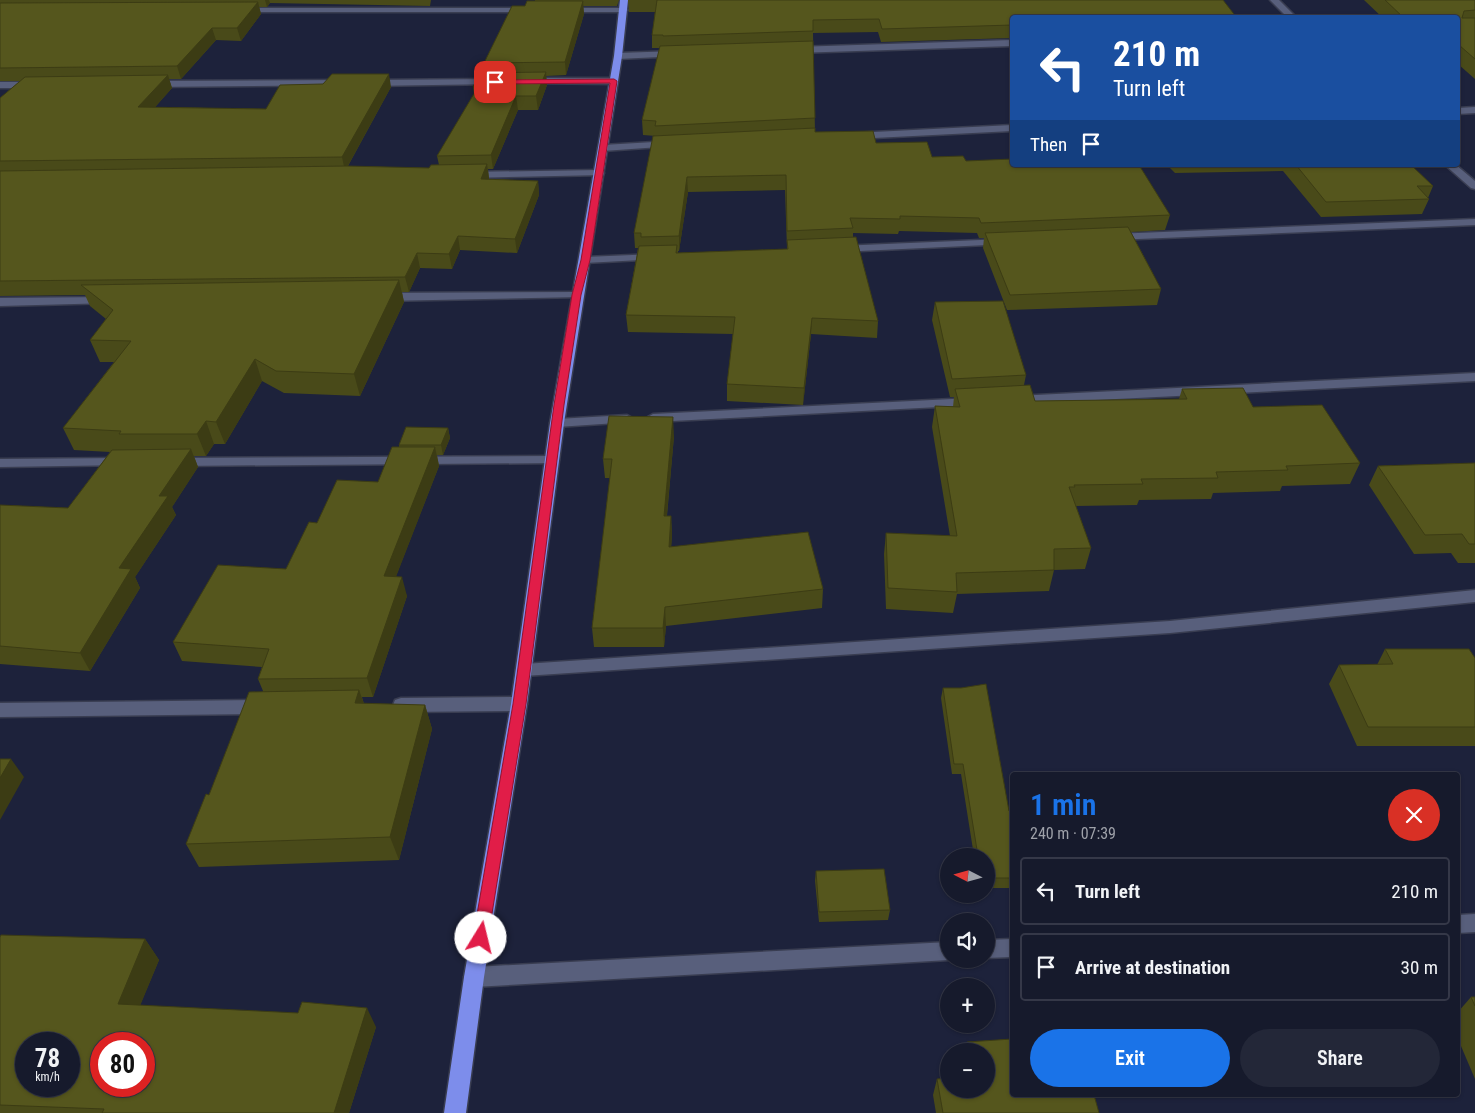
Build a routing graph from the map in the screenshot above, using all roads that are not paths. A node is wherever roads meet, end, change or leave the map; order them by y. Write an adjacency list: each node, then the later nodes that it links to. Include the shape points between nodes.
1 (1274, 0): 6 (street)
2 (624, 5): 5 (street); 10 (highway)
3 (234, 10): 4 (street)
4 (544, 10)
5 (554, 10)
6 (1290, 15)
7 (1010, 43): 8 (street)
8 (786, 50)
9 (687, 53): 10 (street)
10 (618, 56): 11 (highway)
11 (614, 81): 13 (street); 22 (highway)
12 (505, 82): 14 (street)
13 (515, 82)
14 (139, 84)
15 (0, 85): 16 (street)
16 (50, 85)
17 (1460, 110): 18 (street)
18 (1475, 110)
19 (1010, 128): 20 (street)
20 (847, 136)
21 (681, 144): 22 (street)
22 (603, 148): 24 (highway)
23 (1452, 167): 26 (street)
24 (599, 173): 25 (street); 32 (highway)
25 (459, 175)
26 (1475, 186)
27 (1475, 222): 28 (street)
28 (1099, 238)
29 (1020, 241): 30 (street)
30 (823, 250)
31 (664, 256): 32 (street)
32 (586, 260): 33 (highway)
33 (577, 295): 34 (street); 40 (highway)
34 (368, 298)
35 (119, 301): 36 (street)
36 (0, 302)
37 (1475, 377): 38 (street)
38 (1006, 400)
39 (986, 401): 40 (street)
40 (557, 423): 41 (highway)
41 (552, 460): 43 (street); 46 (highway)
42 (138, 462): 44 (street)
43 (158, 462)
44 (0, 463)
45 (1475, 596): 46 (street, via 1170,627)
46 (524, 670): 47 (highway)
47 (519, 704): 48 (street); 56 (highway)
48 (390, 705)
49 (280, 706): 50 (street)
50 (0, 710)
51 (1475, 923): 52 (street)
52 (1460, 924)
53 (1010, 948): 54 (street)
54 (995, 949)
55 (940, 951): 56 (street)
56 (474, 976): 57 (highway)
57 (455, 1113)

